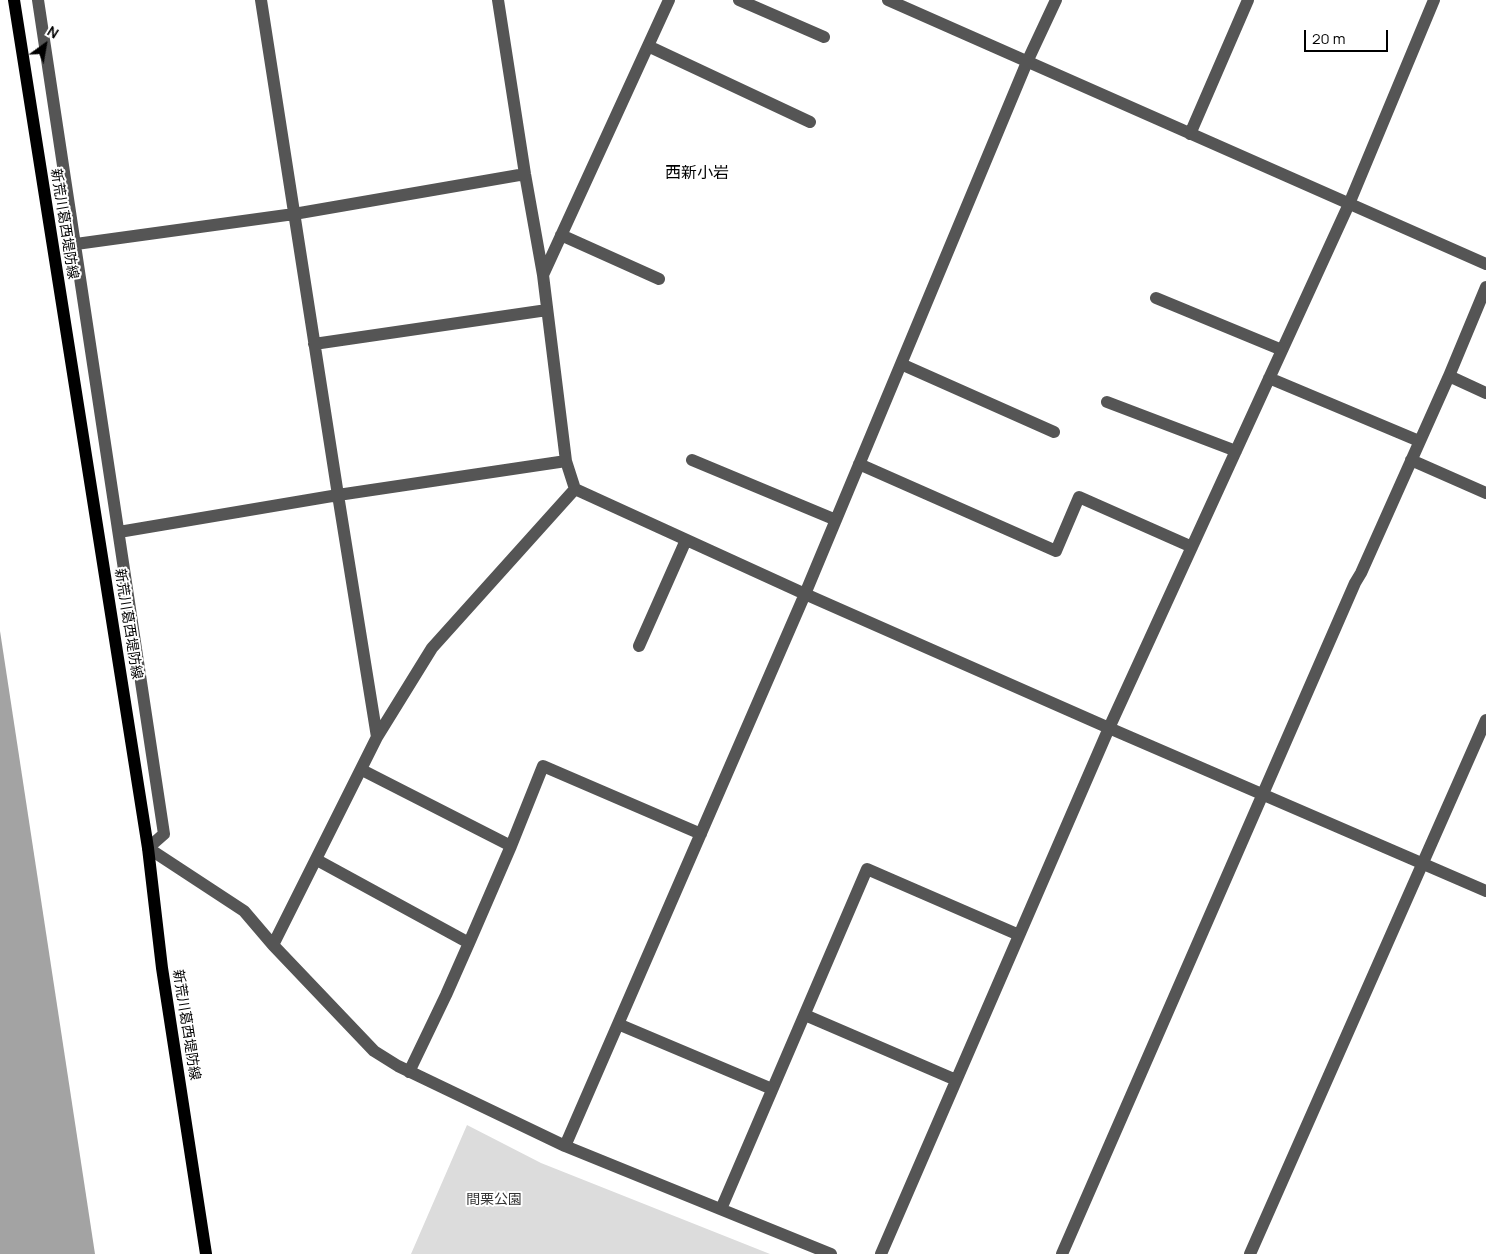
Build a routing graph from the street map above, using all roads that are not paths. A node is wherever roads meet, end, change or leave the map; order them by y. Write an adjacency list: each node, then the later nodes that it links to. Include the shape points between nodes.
1 (14, 0): 57 (main road, 新荒川葛西堤防線)
2 (38, 0): 20 (street)
3 (260, 0): 18 (street)
4 (498, 0): 16 (street)
5 (669, 0): 12 (street)
6 (739, 0): 11 (street)
7 (888, 0): 13 (street)
8 (1056, 0): 13 (street)
9 (1248, 0): 15 (street)
10 (1434, 0): 17 (street)
11 (824, 37)
12 (648, 46): 14 (street); 19 (street)
13 (1027, 62): 15 (street); 29 (street)
14 (810, 122)
15 (1190, 134): 17 (street)
16 (525, 174): 18 (street); 22 (street)
17 (1349, 204): 21 (street); 28 (street)
18 (294, 214): 20 (street); 27 (street)
19 (562, 235): 22 (street); 23 (street)
20 (76, 244): 45 (street)
21 (1486, 264)
22 (543, 275): 26 (street)
23 (659, 279)
24 (1486, 287): 30 (street)
25 (1156, 298): 28 (street)
26 (547, 310): 27 (street); 39 (street)
27 (314, 344): 43 (street)
28 (1282, 350): 31 (street)
29 (901, 364): 34 (street); 40 (street)
30 (1448, 376): 32 (street); 35 (street)
31 (1269, 378): 35 (street); 36 (street)
32 (1486, 392)
33 (1107, 402): 36 (street)
34 (1054, 432)
35 (1420, 441): 38 (street)
36 (1236, 451): 47 (street)
37 (692, 460): 44 (street)
38 (1411, 460): 42 (street); 54 (street)
39 (566, 461): 41 (street); 43 (street)
40 (859, 464): 44 (street); 47 (street, via 1056,551 1078,497)
41 (575, 489): 46 (street); 52 (street, via 432,648)
42 (1486, 493)
43 (338, 495): 45 (street); 52 (street)
44 (836, 520): 48 (street)
45 (119, 532): 57 (street, via 164,834)
46 (686, 540): 48 (street); 49 (street)
47 (1192, 547): 51 (street)
48 (805, 594): 51 (street); 55 (street)
49 (639, 646)
50 (1486, 720): 59 (street)
51 (1109, 728): 54 (street); 61 (street)
52 (378, 737): 53 (street)
53 (362, 770): 56 (street); 58 (street)
54 (1262, 794): 59 (street); 74 (street)
55 (701, 834): 56 (street, via 543,766); 65 (street)
56 (511, 846): 62 (street)
57 (148, 848): 63 (street, via 244,911); 71 (main road, 新荒川葛西堤防線, via 162,968)
58 (317, 860): 62 (street); 63 (street)
59 (1422, 864): 60 (street); 75 (street)
60 (1486, 891)
61 (1019, 935): 64 (street, via 867,869); 67 (street)
62 (469, 943): 66 (street)
63 (273, 945): 66 (street, via 374,1051)
64 (804, 1015): 67 (street); 68 (street)
65 (618, 1024): 68 (street); 69 (street)
66 (409, 1072): 69 (street)
67 (956, 1080): 73 (street)
68 (772, 1089): 70 (street)
69 (565, 1146): 70 (street)
70 (721, 1209): 72 (street)
71 (206, 1254)
72 (831, 1254)
73 (881, 1254)
74 (1062, 1254)
75 (1250, 1254)

